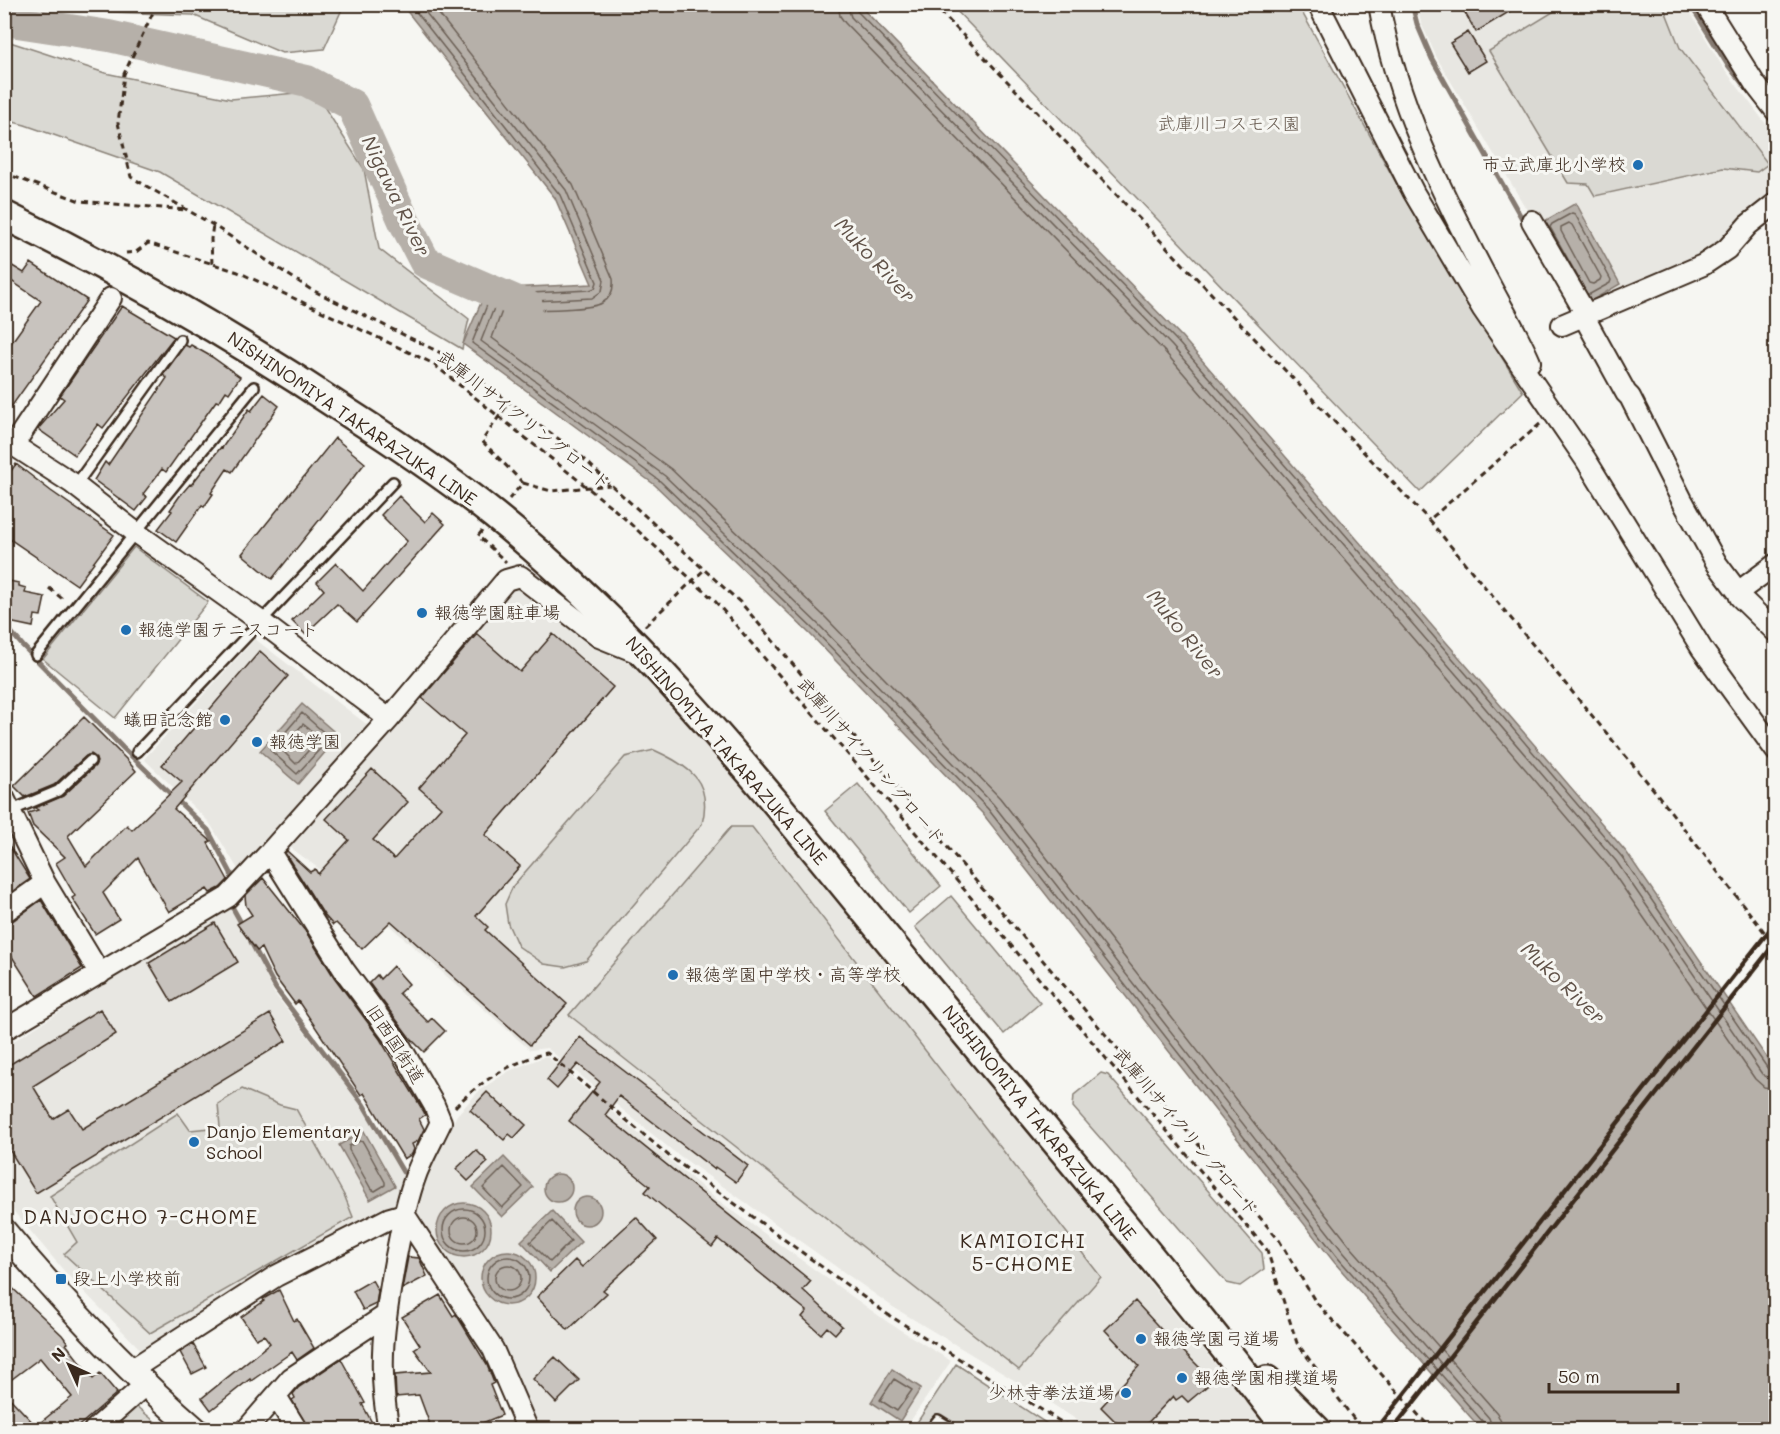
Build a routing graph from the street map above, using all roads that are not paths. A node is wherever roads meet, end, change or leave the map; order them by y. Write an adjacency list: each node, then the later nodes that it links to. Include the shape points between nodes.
1 (1318, 4): 13 (street, via 1414,193 1482,308)
2 (1379, 4): 13 (street, via 1384,36 1402,94 1444,195 1524,347)
3 (1705, 4): 4 (street)
4 (1776, 111)
5 (1776, 203): 9 (street, via 1748,225 1727,249 1702,265)
6 (4, 215): 23 (main road, NISHINOMIYA TAKARAZUKA LINE, via 221,332 388,439 495,516)
7 (1532, 221): 9 (street, via 1583,309)
8 (111, 298): 14 (street)
9 (1582, 316): 10 (street); 19 (street, via 1630,397 1708,547)
10 (1562, 325)
11 (180, 340): 16 (lane)
12 (254, 387): 17 (lane)
13 (1553, 413): 25 (street, via 1702,649)
14 (8, 442): 16 (street)
15 (393, 482): 20 (lane)
16 (75, 486): 17 (street)
17 (135, 532): 20 (street); 22 (lane)
18 (1776, 564): 19 (street)
19 (1738, 592): 21 (street)
20 (260, 621): 24 (street); 26 (lane)
21 (1776, 632)
22 (36, 655)
23 (649, 658): 24 (street, via 599,637 520,576 506,580); 36 (main road, NISHINOMIYA TAKARAZUKA LINE, via 777,805)
24 (388, 719): 29 (street)
25 (1776, 751)
26 (137, 752)
27 (90, 761): 28 (lane, via 58,791)
28 (6, 808): 30 (street)
29 (270, 852): 32 (street, via 228,897); 34 (street, 旧西国街道, via 344,970 399,1044 441,1122 417,1172)
30 (45, 883): 31 (street); 32 (street)
31 (4, 912)
32 (100, 974): 33 (street)
33 (4, 1030)
34 (404, 1214): 37 (street); 38 (street, via 276,1276); 45 (street, via 493,1349)
35 (4, 1231): 38 (street, via 46,1283)
36 (1192, 1309): 48 (main road, NISHINOMIYA TAKARAZUKA LINE); 49 (main road, NISHINOMIYA TAKARAZUKA LINE)
37 (386, 1315): 39 (street, via 291,1378); 44 (street, via 381,1356)
38 (138, 1378): 40 (street); 41 (street)
39 (276, 1396): 42 (street); 43 (street)
40 (94, 1430)
41 (196, 1430)
42 (246, 1430)
43 (297, 1430)
44 (389, 1430)
45 (528, 1430)
46 (930, 1430): 47 (lane, via 938,1420)
47 (954, 1430)
48 (1288, 1430)
49 (1317, 1430)

